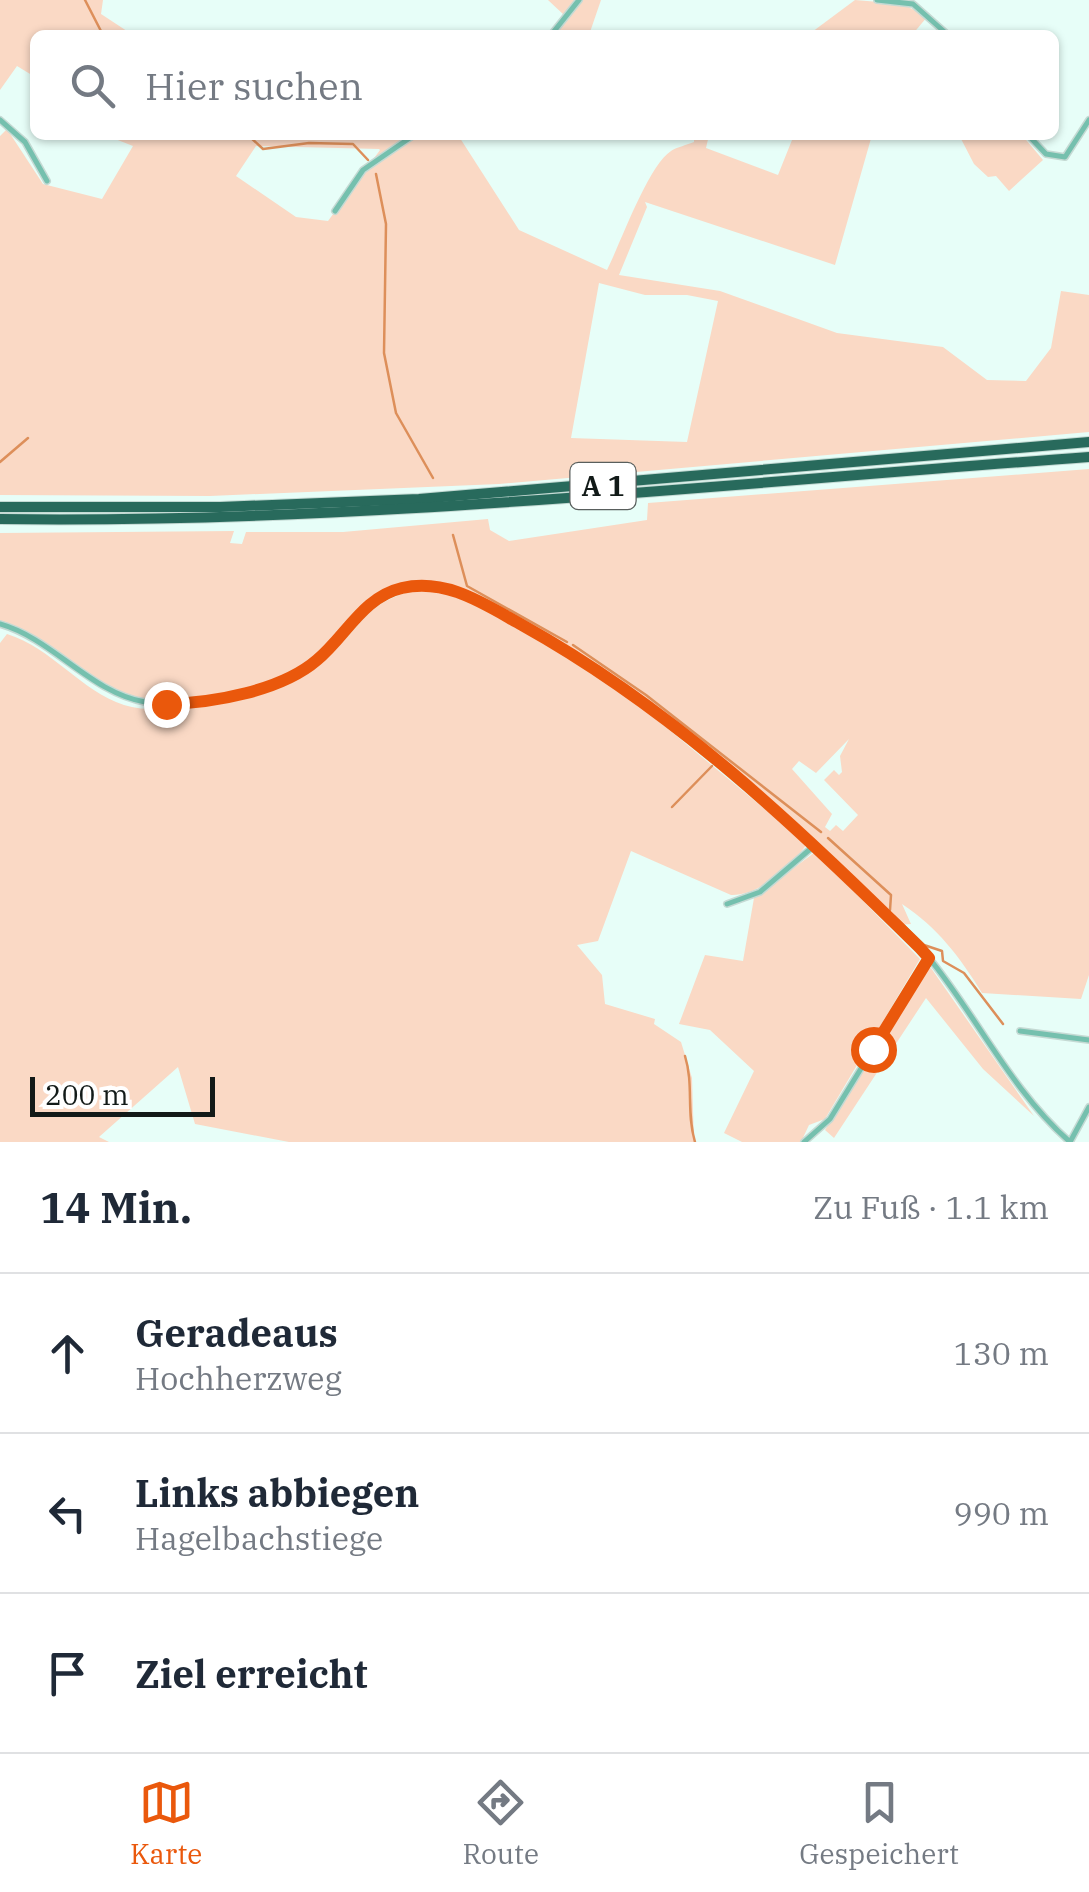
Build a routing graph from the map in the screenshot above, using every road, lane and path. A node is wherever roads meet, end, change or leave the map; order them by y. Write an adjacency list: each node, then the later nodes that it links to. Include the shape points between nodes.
1 (580, 0): 3 (street)
2 (876, 0): 4 (street, via 913,4)
3 (555, 30)
4 (942, 30)
5 (0, 120): 9 (street, via 25,142)
6 (1089, 120): 8 (street, via 1065,158 1046,154)
7 (407, 140): 10 (street, via 363,170)
8 (1033, 140)
9 (47, 181)
10 (335, 211)
11 (1089, 442): 14 (highway, A 1)
12 (1089, 458): 14 (highway, A 1, via 509,505)
13 (0, 508): 14 (highway, A 1)
14 (247, 512): 15 (highway, A 1)
15 (0, 520)
16 (0, 624): 17 (street, via 122,695 179,704 299,673 385,594 417,586 455,590 613,678)
17 (815, 844): 18 (street, via 760,892); 19 (street)
18 (728, 904)
19 (929, 958): 23 (street, via 830,1118); 24 (street, via 1032,1104)
20 (1020, 1030): 21 (street)
21 (1089, 1040)
22 (1089, 1106): 24 (street)
23 (804, 1142)
24 (1070, 1142)

